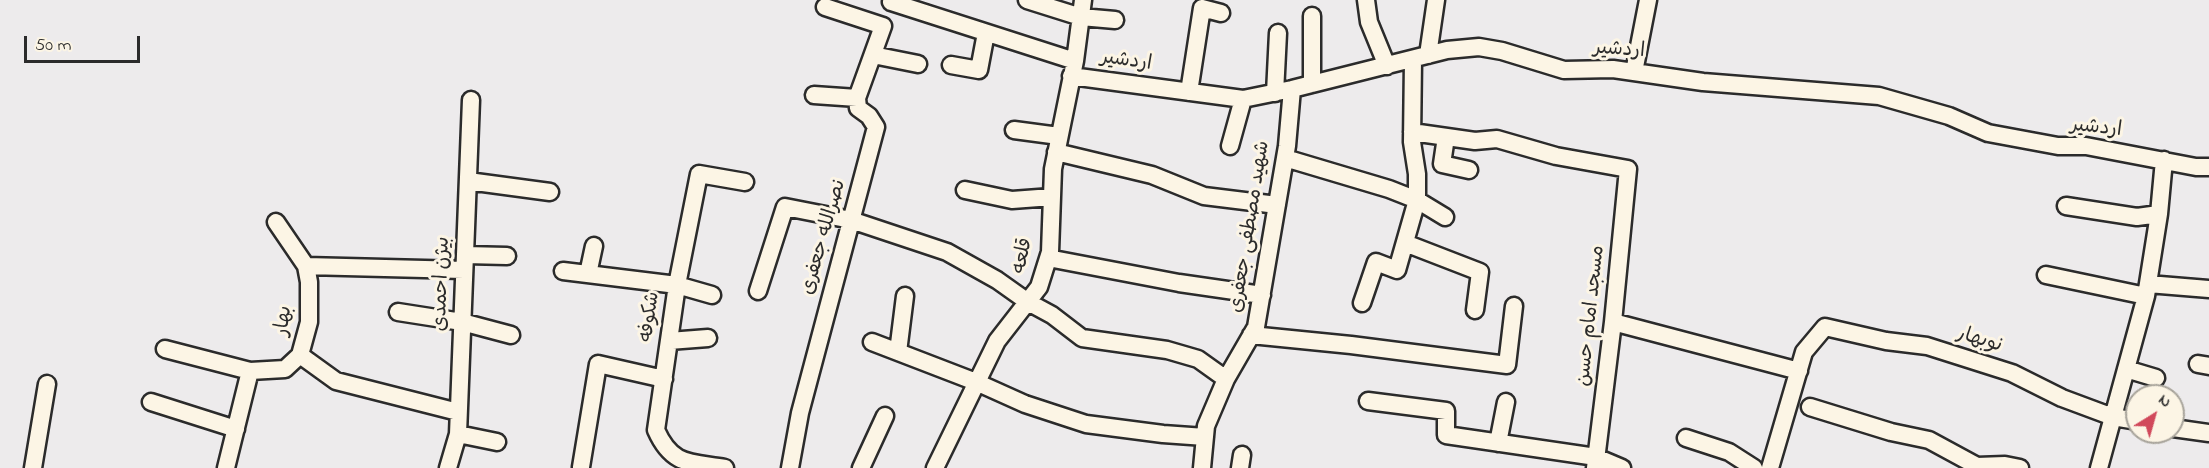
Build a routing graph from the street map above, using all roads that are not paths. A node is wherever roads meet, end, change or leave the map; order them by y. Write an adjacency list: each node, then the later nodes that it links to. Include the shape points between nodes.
1 (1027, 0): 10 (street)
2 (1083, 0): 10 (street, قلعه)
3 (1366, 0): 18 (street, via 1369,22)
4 (1436, 0): 15 (street)
5 (1648, 0): 20 (street)
6 (892, 1): 12 (street, اردشیر)
7 (825, 7): 14 (street, via 883,26)
8 (1221, 13): 23 (street, via 1202,8)
9 (1312, 16): 21 (street)
10 (1081, 17): 11 (street); 19 (street, قلعه)
11 (1115, 20)
12 (986, 33): 17 (street, via 979,70); 19 (street, اردشیر)
13 (1278, 33): 24 (street)
14 (873, 55): 16 (street); 26 (street)
15 (1420, 57): 18 (street, اردشیر); 20 (street, اردشیر, via 1479,48 1564,70); 30 (street)
16 (918, 64)
17 (951, 65)
18 (1388, 66): 21 (street, اردشیر)
19 (1073, 69): 23 (street, اردشیر); 32 (street, قلعه)
20 (1634, 72): 35 (street, اردشیر, via 1703,82 1879,96 1949,116 1988,133)
21 (1312, 84): 22 (street, اردشیر)
22 (1292, 89): 24 (street, اردشیر); 34 (street, شهید مصطفی جعفری)
23 (1189, 92): 27 (street, اردشیر)
24 (1275, 93): 27 (street, اردشیر)
25 (814, 95): 26 (street)
26 (857, 98): 48 (street, نصرالله جعفری, via 858,108 876,127)
27 (1243, 99): 33 (street)
28 (471, 100): 38 (street, بیژن احمدی)
29 (1014, 130): 32 (street)
30 (1412, 132): 31 (street); 43 (street)
31 (1446, 137): 37 (street, via 1442,164); 72 (street, مسجد امام حسن, via 1497,140 1628,169)
32 (1058, 144): 42 (street, قلعه); 44 (street, via 1203,196)
33 (1230, 146)
34 (1285, 158): 43 (street); 44 (street, شهید مصطفی جعفری)
35 (2164, 160): 36 (street, اردشیر); 46 (street)
36 (2209, 167)
37 (1469, 170)
38 (468, 181): 41 (street); 54 (street, بیژن احمدی)
39 (745, 182): 59 (street, شکوفه, via 699,174)
40 (965, 190): 42 (street, via 1012,200)
41 (550, 192)
42 (1052, 197): 53 (street, قلعه)
43 (1417, 200): 47 (street); 50 (street)
44 (1277, 205): 64 (street, شهید مصطفی جعفری)
45 (2066, 206): 46 (street, via 2137,217)
46 (2159, 214): 61 (street)
47 (1445, 217)
48 (851, 220): 62 (street, via 785,207); 66 (street, via 947,252); 112 (street, نصرالله جعفری, via 800,414)
49 (276, 222): 55 (street, بهار)
50 (1405, 243): 67 (street, via 1397,270 1377,262); 69 (street, via 1480,272)
51 (594, 246): 57 (street)
52 (507, 256): 54 (street)
53 (1048, 258): 64 (street); 66 (street, قلعه, via 1039,287)
54 (465, 263): 55 (street); 71 (street, بیژن احمدی)
55 (306, 266): 80 (street, بهار, via 309,322)
56 (563, 271): 57 (street)
57 (588, 274): 59 (street)
58 (2046, 274): 61 (street)
59 (677, 285): 63 (street); 76 (street, شکوفه)
60 (2209, 289): 61 (street)
61 (2147, 290): 81 (street)
62 (758, 291)
63 (712, 295)
64 (1262, 295): 74 (street, شهید مصطفی جعفری)
65 (905, 296): 79 (street)
66 (1028, 302): 86 (street, via 1082,338 1167,350 1198,359); 87 (street, قلعه, via 997,341)
67 (1362, 303)
68 (1514, 306): 74 (street, via 1507,365)
69 (1475, 310)
70 (398, 312): 71 (street)
71 (462, 322): 73 (street); 93 (street, بیژن احمدی)
72 (1613, 322): 82 (street); 105 (street, مسجد امام حسن)
73 (511, 335)
74 (1251, 335): 86 (street, شهید مصطفی جعفری)
75 (708, 338): 76 (street)
76 (669, 341): 85 (street, شکوفه)
77 (872, 342): 79 (street)
78 (165, 349): 83 (street, بهار)
79 (898, 352): 87 (street)
80 (300, 355): 83 (street, بهار, via 285,369); 93 (street, via 336,381)
81 (2126, 369): 84 (street); 95 (street)
82 (1799, 370): 95 (street, نوبهار, via 1804,352 1825,327 1928,346 2012,373); 118 (street)
83 (250, 371): 97 (street)
84 (2156, 378)
85 (663, 379): 106 (street, via 598,364); 111 (street, شکوفه, via 656,430 664,447 681,460)
86 (1226, 379): 101 (street, شهید مصطفی جعفری)
87 (976, 382): 101 (street, via 1025,404 1086,424); 114 (street, قلعه)
88 (47, 384): 108 (street)
89 (1368, 401): 104 (street, via 1446,411 1446,435)
90 (152, 402): 97 (street)
91 (1506, 402): 104 (street)
92 (1810, 407): 107 (street, via 1929,440)
93 (458, 412): 100 (street, بیژن احمدی)
94 (885, 416): 113 (street)
95 (2113, 417): 96 (street, نوبهار); 120 (street)
96 (2125, 419)
97 (236, 429): 109 (street)
98 (2185, 430): 99 (street)
99 (2209, 433)
100 (458, 434): 103 (street); 110 (street, بیژن احمدی)
101 (1205, 437): 115 (street, شهید مصطفی جعفری)
102 (1686, 438): 117 (street, via 1730,452)
103 (497, 442)
104 (1498, 443): 105 (street)
105 (1596, 463): 116 (street)
106 (581, 467)
107 (1975, 467): 119 (street)
108 (33, 468)
109 (226, 468)
110 (448, 468)
111 (725, 468)
112 (790, 468)
113 (861, 468)
114 (935, 468)
115 (1202, 468)
116 (1622, 468)
117 (1754, 468)
118 (1770, 468)
119 (2020, 468)
120 (2099, 468)

